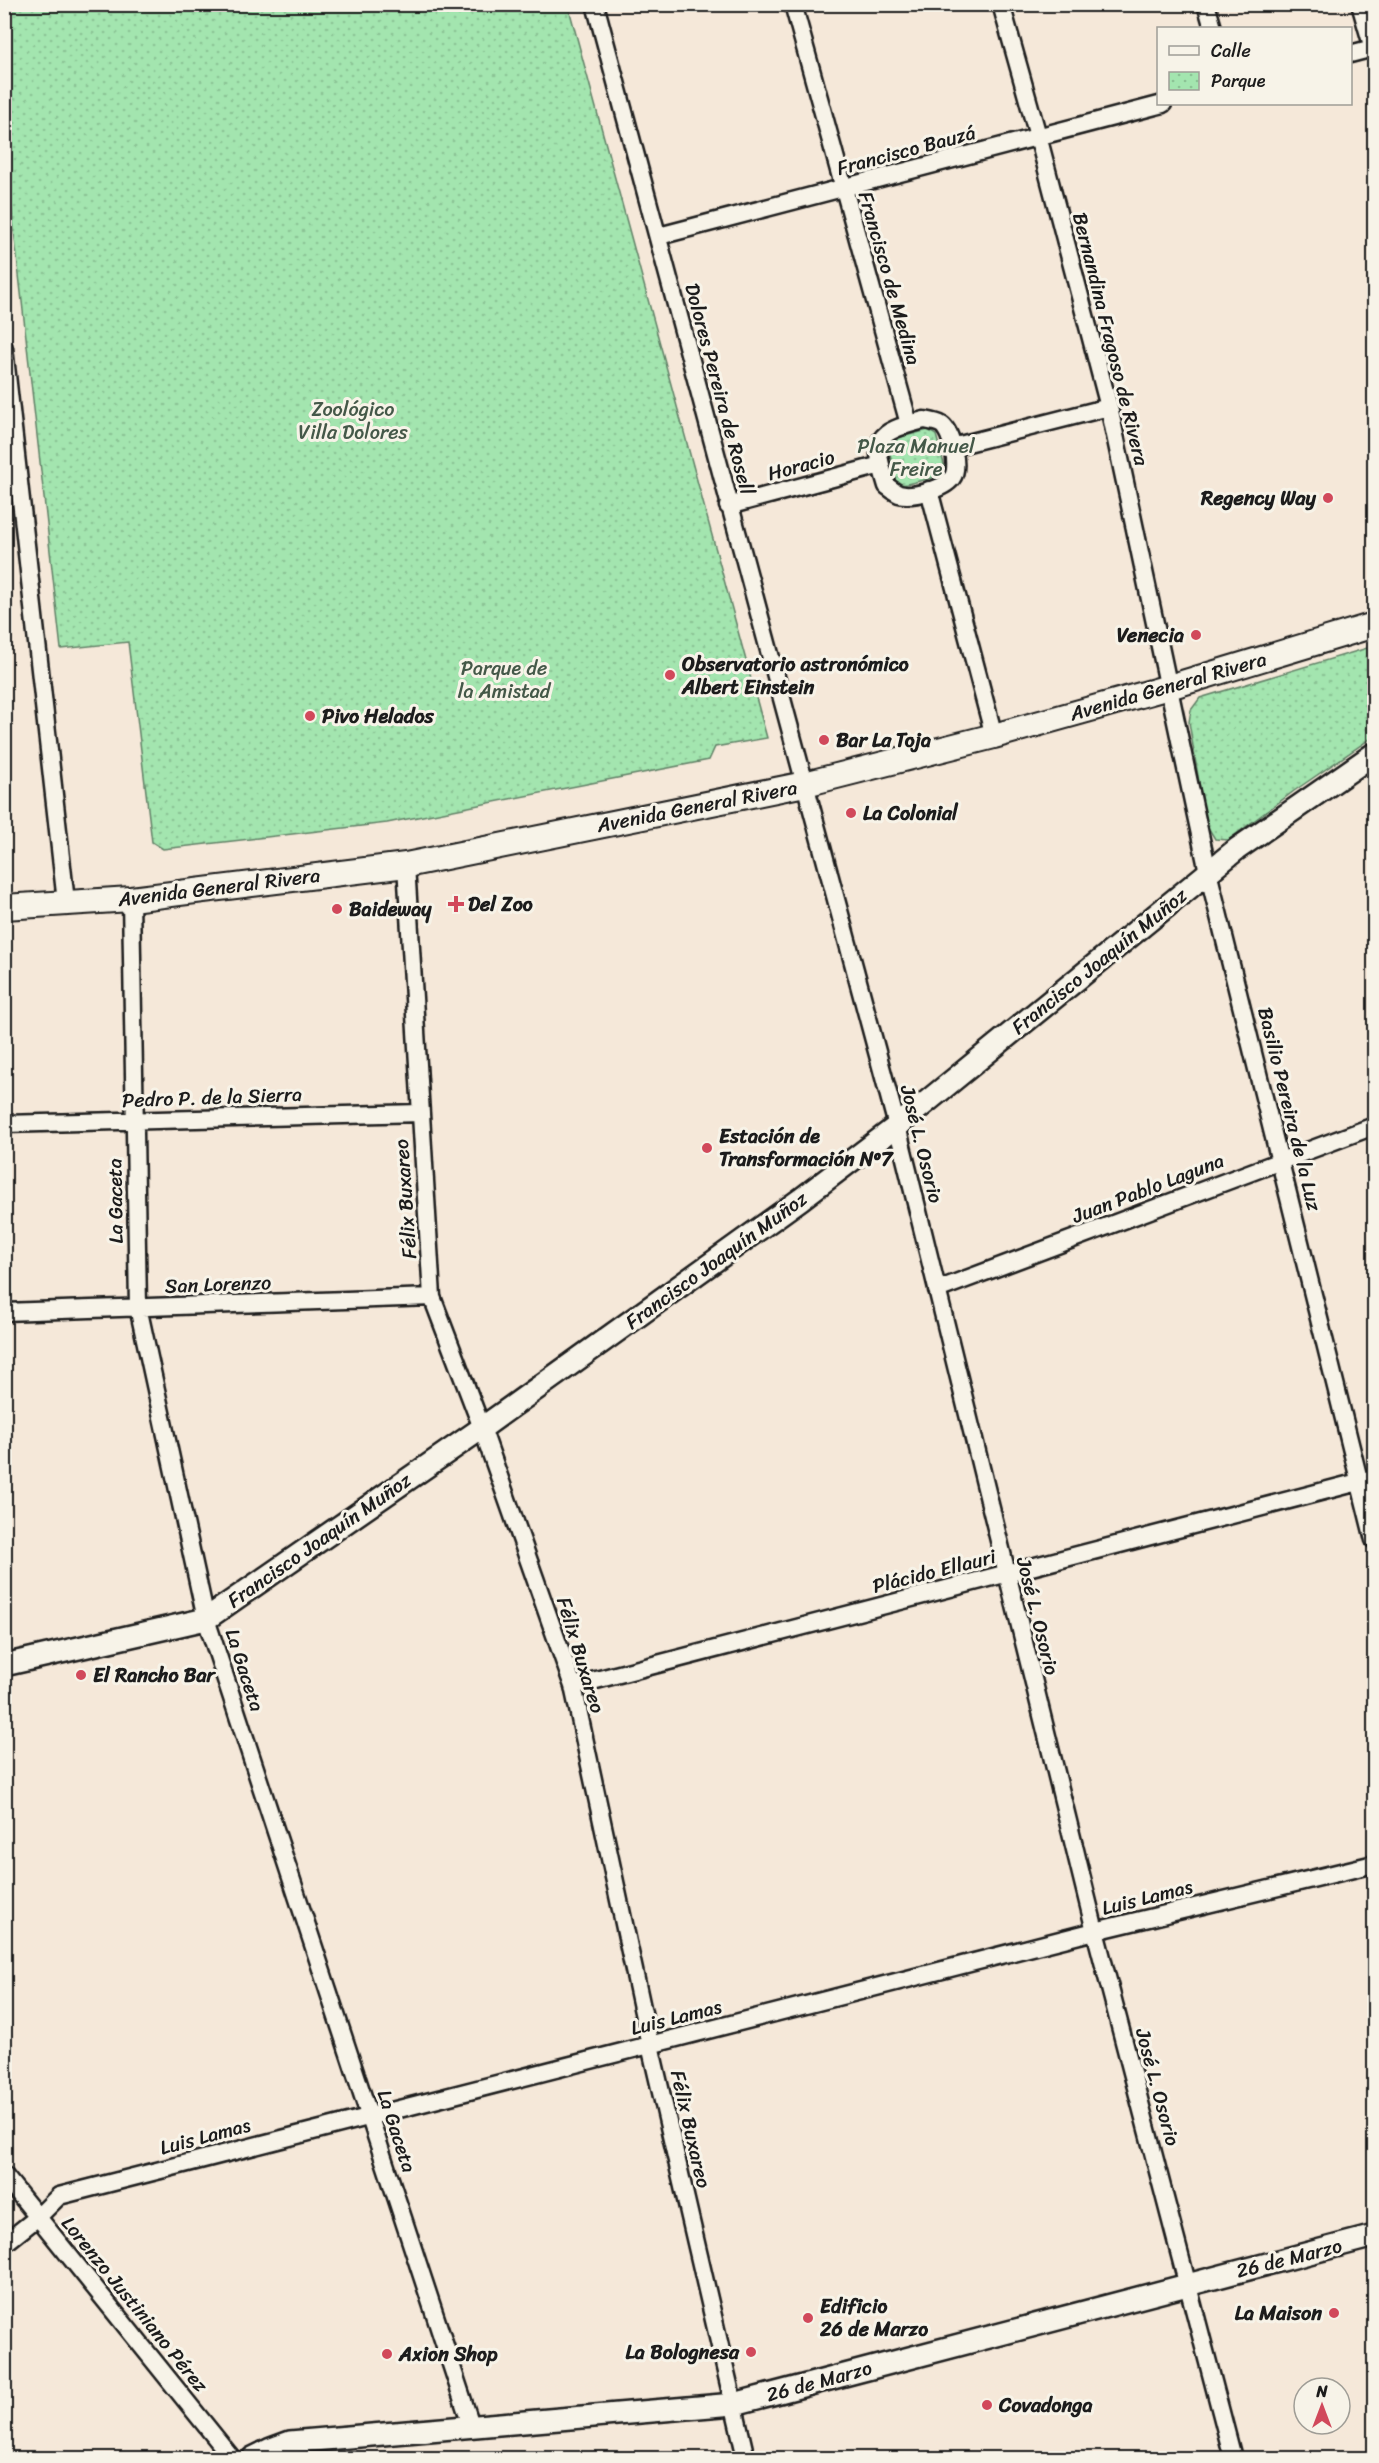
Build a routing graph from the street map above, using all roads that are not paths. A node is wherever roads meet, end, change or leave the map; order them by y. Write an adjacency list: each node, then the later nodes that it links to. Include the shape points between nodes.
1 (595, 4): 12 (street, Dolores Pereira de Rosell)
2 (793, 4): 11 (street, Francisco de Medina)
3 (1001, 4): 10 (street, Bernandina Fragoso de Rivera)
4 (1206, 4): 6 (street)
5 (1360, 4): 7 (street)
6 (1213, 27)
7 (1374, 50): 8 (street)
8 (1352, 54)
9 (1159, 105): 10 (street, Francisco Bauzá)
10 (1038, 136): 11 (street, Francisco Bauzá); 14 (street, Bernandina Fragoso de Rivera)
11 (843, 188): 12 (street, Francisco Bauzá); 15 (street, Francisco de Medina)
12 (659, 236): 19 (street, Dolores Pereira de Rosell)
13 (4, 348): 28 (street)
14 (1108, 407): 16 (street); 21 (street, Bernandina Fragoso de Rivera)
15 (916, 422): 16 (street, via 941,424); 17 (street, via 890,430 881,439 877,452)
16 (952, 447): 18 (street, via 955,471)
17 (881, 465): 18 (street, via 887,486 901,494); 19 (street, Horacio)
18 (937, 487): 22 (street)
19 (728, 506): 24 (street, Dolores Pereira de Rosell)
20 (1374, 625): 21 (main road, Avenida General Rivera)
21 (1169, 687): 22 (main road, Avenida General Rivera); 26 (street, Basilio Pereira de la Luz)
22 (994, 736): 24 (main road, Avenida General Rivera)
23 (1374, 754): 26 (street, Francisco Joaquín Muñoz)
24 (805, 784): 25 (main road, Avenida General Rivera); 33 (street, José L. Osorio)
25 (406, 865): 27 (main road, Avenida General Rivera); 30 (street, Félix Buxareo)
26 (1208, 872): 33 (street, Francisco Joaquín Muñoz); 35 (street, Basilio Pereira de la Luz)
27 (131, 899): 28 (main road, Avenida General Rivera); 31 (street, La Gaceta)
28 (66, 903): 29 (main road, Avenida General Rivera)
29 (4, 907)
30 (421, 1113): 31 (street, Pedro P. de la Sierra); 37 (street, Félix Buxareo)
31 (134, 1120): 32 (street, Pedro P. de la Sierra); 38 (street, La Gaceta)
32 (4, 1124)
33 (897, 1126): 36 (street, José L. Osorio); 40 (street, Francisco Joaquín Muñoz)
34 (1374, 1126): 35 (street, Juan Pablo Laguna)
35 (1281, 1161): 36 (street, Juan Pablo Laguna); 41 (street, Basilio Pereira de la Luz)
36 (937, 1290): 43 (street, José L. Osorio)
37 (432, 1297): 38 (street, San Lorenzo); 40 (street, Félix Buxareo)
38 (138, 1307): 39 (street, San Lorenzo); 44 (street, La Gaceta)
39 (4, 1312)
40 (482, 1428): 44 (street, Francisco Joaquín Muñoz); 46 (street, Félix Buxareo)
41 (1367, 1480): 42 (street, Basilio Pereira de la Luz); 43 (street, Plácido Ellauri)
42 (1374, 1539)
43 (1006, 1574): 46 (street, Plácido Ellauri); 48 (street, José L. Osorio)
44 (206, 1619): 45 (street, Francisco Joaquín Muñoz); 50 (street, La Gaceta)
45 (4, 1665)
46 (573, 1686): 49 (street, Félix Buxareo)
47 (1374, 1864): 48 (street, Luis Lamas)
48 (1095, 1931): 49 (street, Luis Lamas); 55 (street, José L. Osorio)
49 (650, 2045): 50 (street, Luis Lamas); 56 (street, Félix Buxareo)
50 (370, 2115): 52 (street, Luis Lamas, via 58,2196); 57 (street, La Gaceta)
51 (4, 2175): 52 (street, Lorenzo Justiniano Pérez)
52 (38, 2217): 54 (street, Luis Lamas); 58 (street, Lorenzo Justiniano Pérez)
53 (1374, 2236): 55 (street, 26 de Marzo)
54 (4, 2244)
55 (1188, 2284): 56 (street, 26 de Marzo); 61 (street, José L. Osorio)
56 (734, 2404): 57 (street, 26 de Marzo); 60 (street, Félix Buxareo)
57 (471, 2425): 59 (street, 26 de Marzo, via 290,2442)
58 (232, 2458)
59 (253, 2458)
60 (746, 2458)
61 (1233, 2458)

